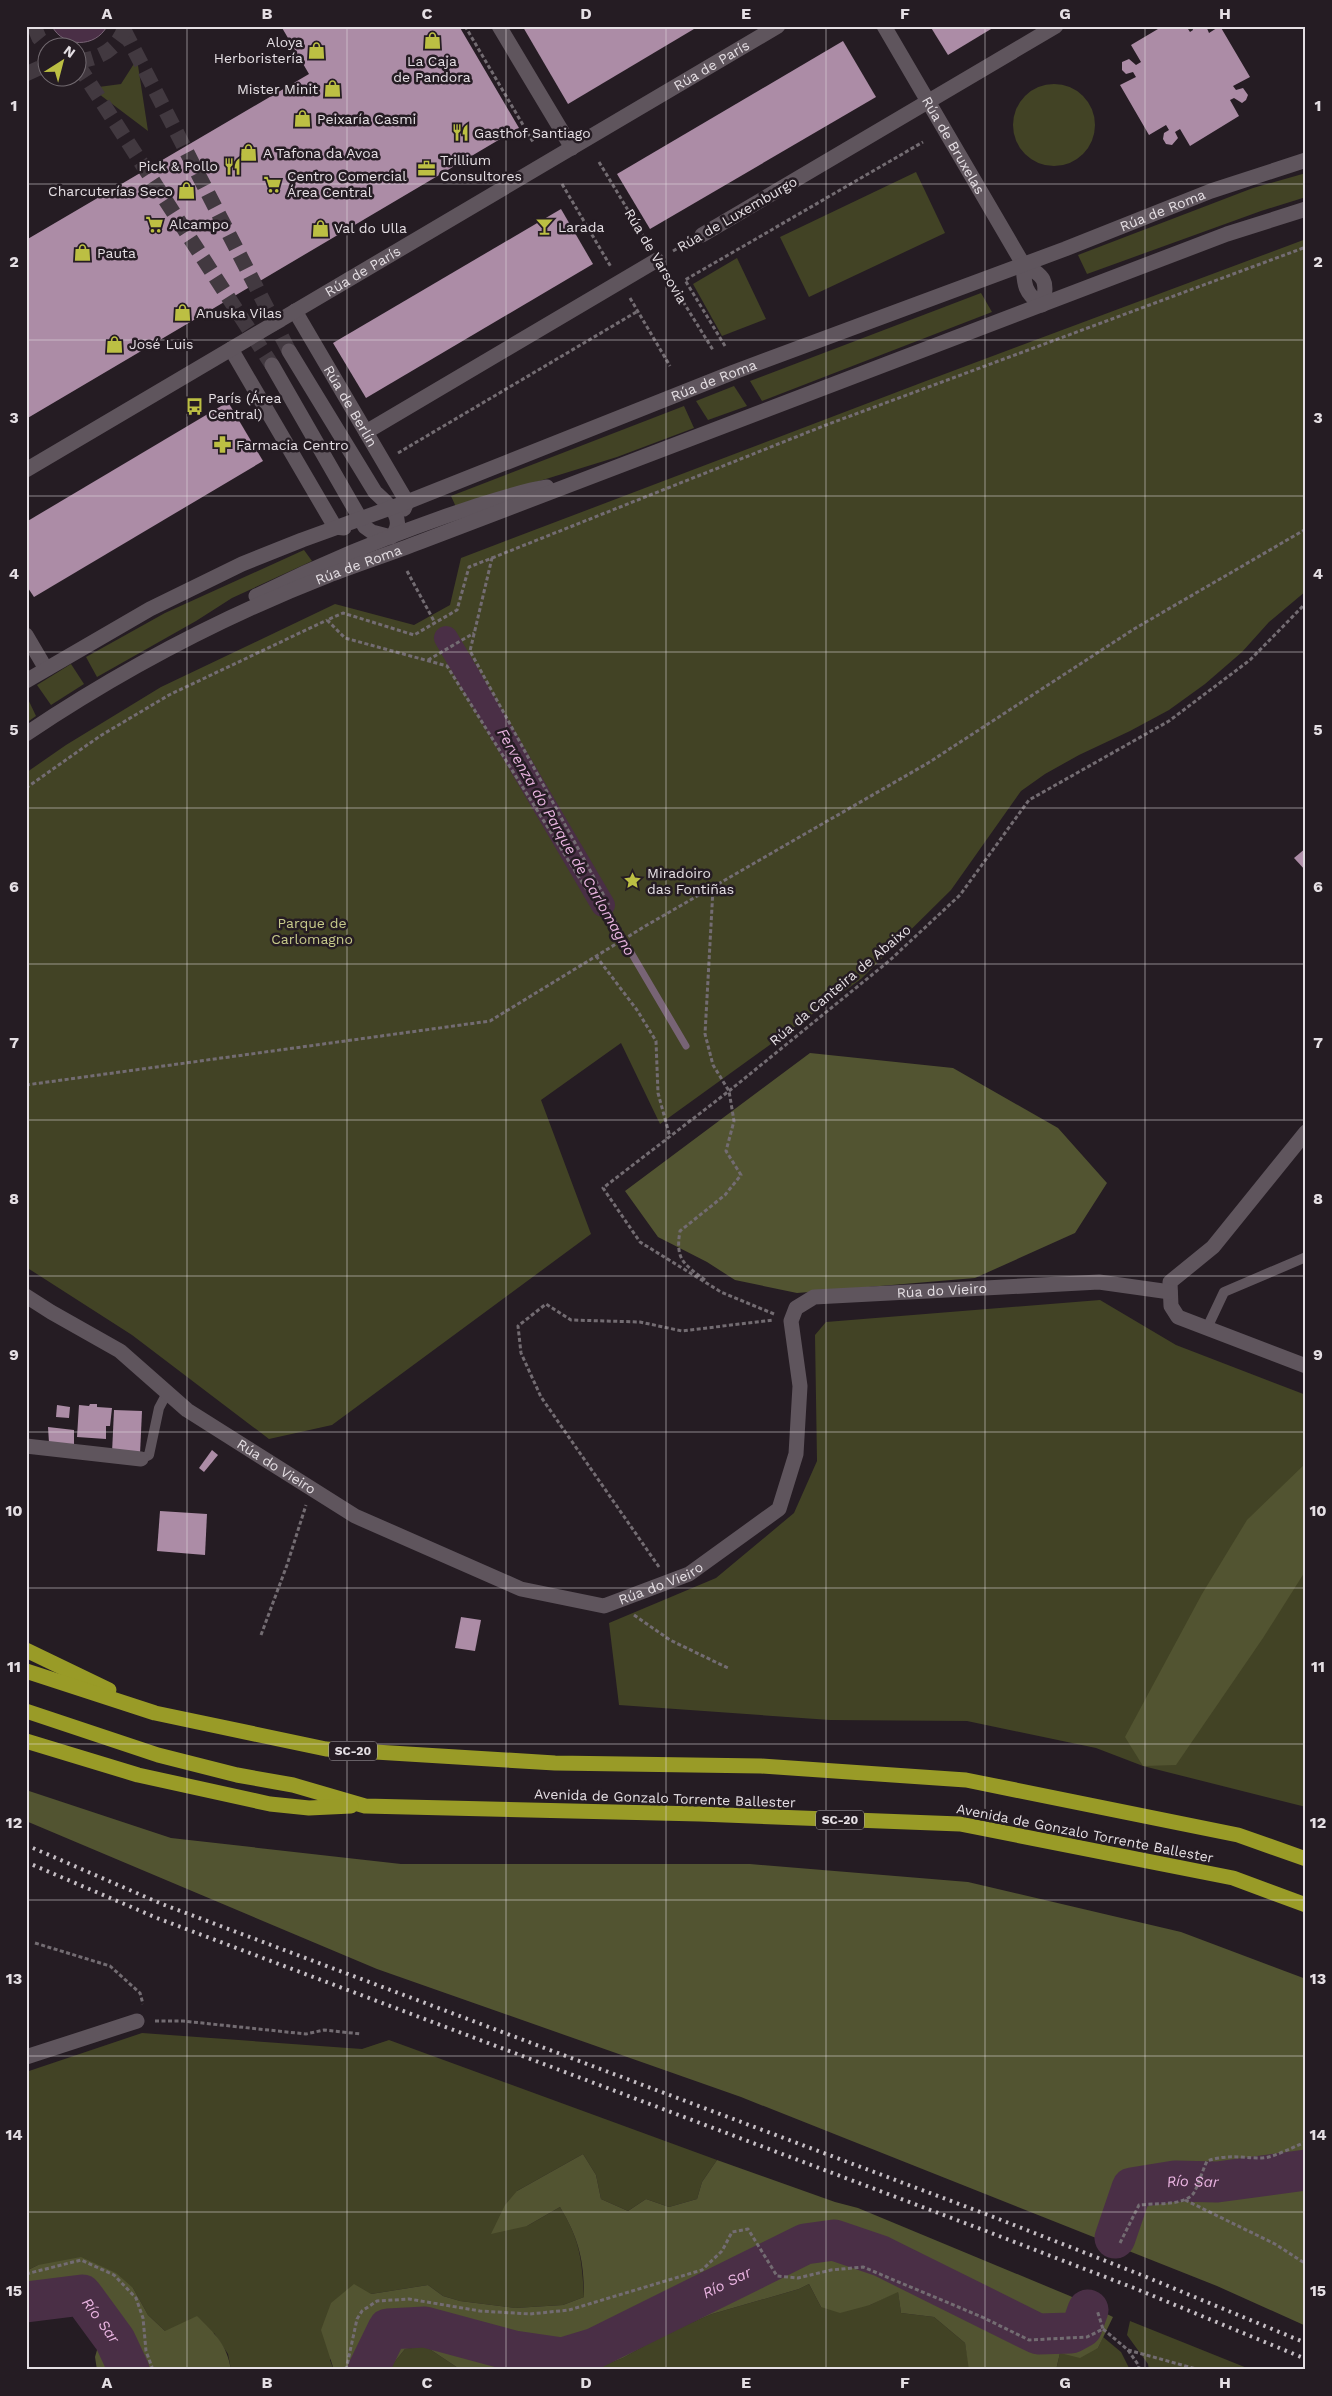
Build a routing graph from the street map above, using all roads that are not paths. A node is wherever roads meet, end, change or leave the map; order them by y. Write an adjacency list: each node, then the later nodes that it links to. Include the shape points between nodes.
1 (499, 26): 6 (street)
2 (778, 26): 6 (street, Rúa de París)
3 (884, 26): 5 (street, Rúa de Bruxelas)
4 (1056, 26): 5 (street, Rúa de Luxemburgo)
5 (928, 102): 9 (street, Rúa de Luxemburgo); 11 (street, Rúa de Bruxelas)
6 (572, 148): 13 (street, Rúa de París)
7 (1306, 160): 11 (street, Rúa de Roma, via 1211,191)
8 (1306, 209): 12 (street, Rúa de Roma, via 1227,234)
9 (702, 235)
10 (658, 260): 17 (street)
11 (1023, 264): 12 (street, via 1027,292); 12 (street, via 1039,273 1045,282); 20 (street, Rúa de Roma, via 734,372)
12 (1042, 305): 19 (street, Rúa de Roma)
13 (295, 311): 14 (street, Rúa de París); 17 (street, Rúa de Berlín)
14 (231, 349): 18 (street, Rúa de París); 24 (street)
15 (289, 351): 21 (street, Rúa de Berlín, via 375,492)
16 (272, 365): 22 (street)
17 (366, 432): 20 (street, Rúa de Berlín)
18 (26, 470)
19 (578, 482): 26 (street, Rúa de Roma, via 526,490); 27 (street, Rúa de Roma, via 328,576)
20 (407, 502): 21 (street, Rúa de Roma); 23 (street, Rúa de Roma)
21 (391, 506): 22 (street, Rúa de Roma); 23 (street)
22 (360, 518): 24 (street, Rúa de Roma); 25 (street, Rúa de Roma)
23 (398, 521): 26 (street, Rúa de Roma, via 398,530)
24 (335, 527): 25 (street, Rúa de Roma); 29 (street, Rúa de Roma, via 242,564 158,605)
25 (372, 532): 26 (street, Rúa de Roma)
26 (391, 537): 27 (street, Rúa de Roma, via 307,571 250,599)
27 (224, 622): 31 (street, Rúa de Roma, via 93,690)
28 (26, 635): 29 (street)
29 (46, 669): 30 (street, Rúa de Roma)
30 (26, 680)
31 (26, 734)
32 (1306, 1132): 34 (street, via 1212,1247 1170,1282)
33 (1306, 1257): 36 (lane, via 1224,1292)
34 (1170, 1292): 36 (street, via 1171,1306 1178,1317); 38 (street, Rúa do Vieiro, via 1099,1282 814,1297 796,1308 791,1321 800,1386 796,1454 778,1509 689,1574 604,1606 521,1589 355,1516 187,1410)
35 (26, 1296): 38 (street, Rúa do Vieiro, via 120,1351)
36 (1207, 1328): 37 (street)
37 (1306, 1366)
38 (167, 1393): 40 (lane, via 159,1408 149,1455)
39 (26, 1446): 40 (street)
40 (141, 1459)
41 (26, 1650): 44 (highway)
42 (26, 1671): 44 (highway, Avenida de Gonzalo Torrente Ballester / SC-20)
43 (26, 1712): 46 (highway, Avenida de Gonzalo Torrente Ballester / SC-20, via 158,1755 237,1775 294,1785)
44 (155, 1713): 47 (highway, Avenida de Gonzalo Torrente Ballester / SC-20, via 326,1749 555,1763 761,1766 966,1780 1238,1835)
45 (26, 1741): 46 (highway, via 138,1775 270,1804 309,1808)
46 (365, 1806): 48 (highway, Avenida de Gonzalo Torrente Ballester / SC-20, via 960,1824 1233,1878)
47 (1306, 1859)
48 (1306, 1905)
49 (142, 2021): 50 (street)
50 (26, 2057)

